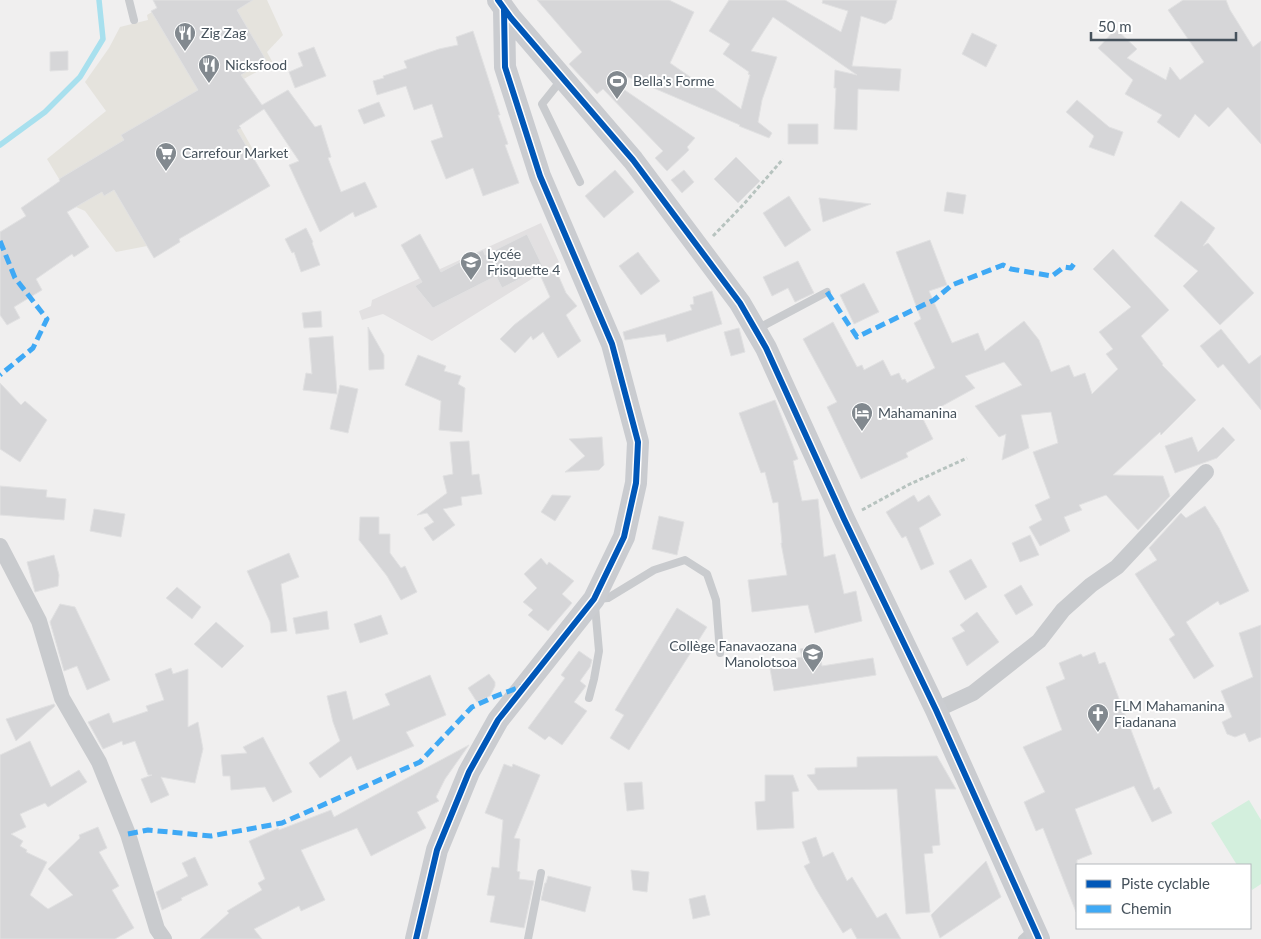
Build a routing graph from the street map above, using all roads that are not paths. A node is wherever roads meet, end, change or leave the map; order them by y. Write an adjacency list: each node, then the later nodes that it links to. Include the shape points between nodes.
1 (129, 0): 3 (lane)
2 (501, 5): 4 (street); 10 (street, via 505,67 540,176 612,344 638,442 636,483 624,537)
3 (134, 20)
4 (562, 78): 5 (lane, via 542,104); 7 (street, via 632,160 740,303)
5 (580, 182)
6 (827, 292): 7 (lane)
7 (755, 330): 13 (street)
8 (1206, 472): 13 (street, via 1117,567 1063,610 1039,641 973,693)
9 (0, 546): 16 (street, via 39,621 62,698 99,762 128,834 157,928)
10 (594, 599): 11 (lane, via 608,598 654,570 684,560 707,574 716,600); 12 (lane, via 599,650); 17 (street, via 498,720 469,772 437,850)
11 (720, 653)
12 (589, 698)
13 (936, 710): 15 (street)
14 (541, 874): 18 (lane)
15 (1032, 935)
16 (164, 939)
17 (416, 939)
18 (528, 939)

